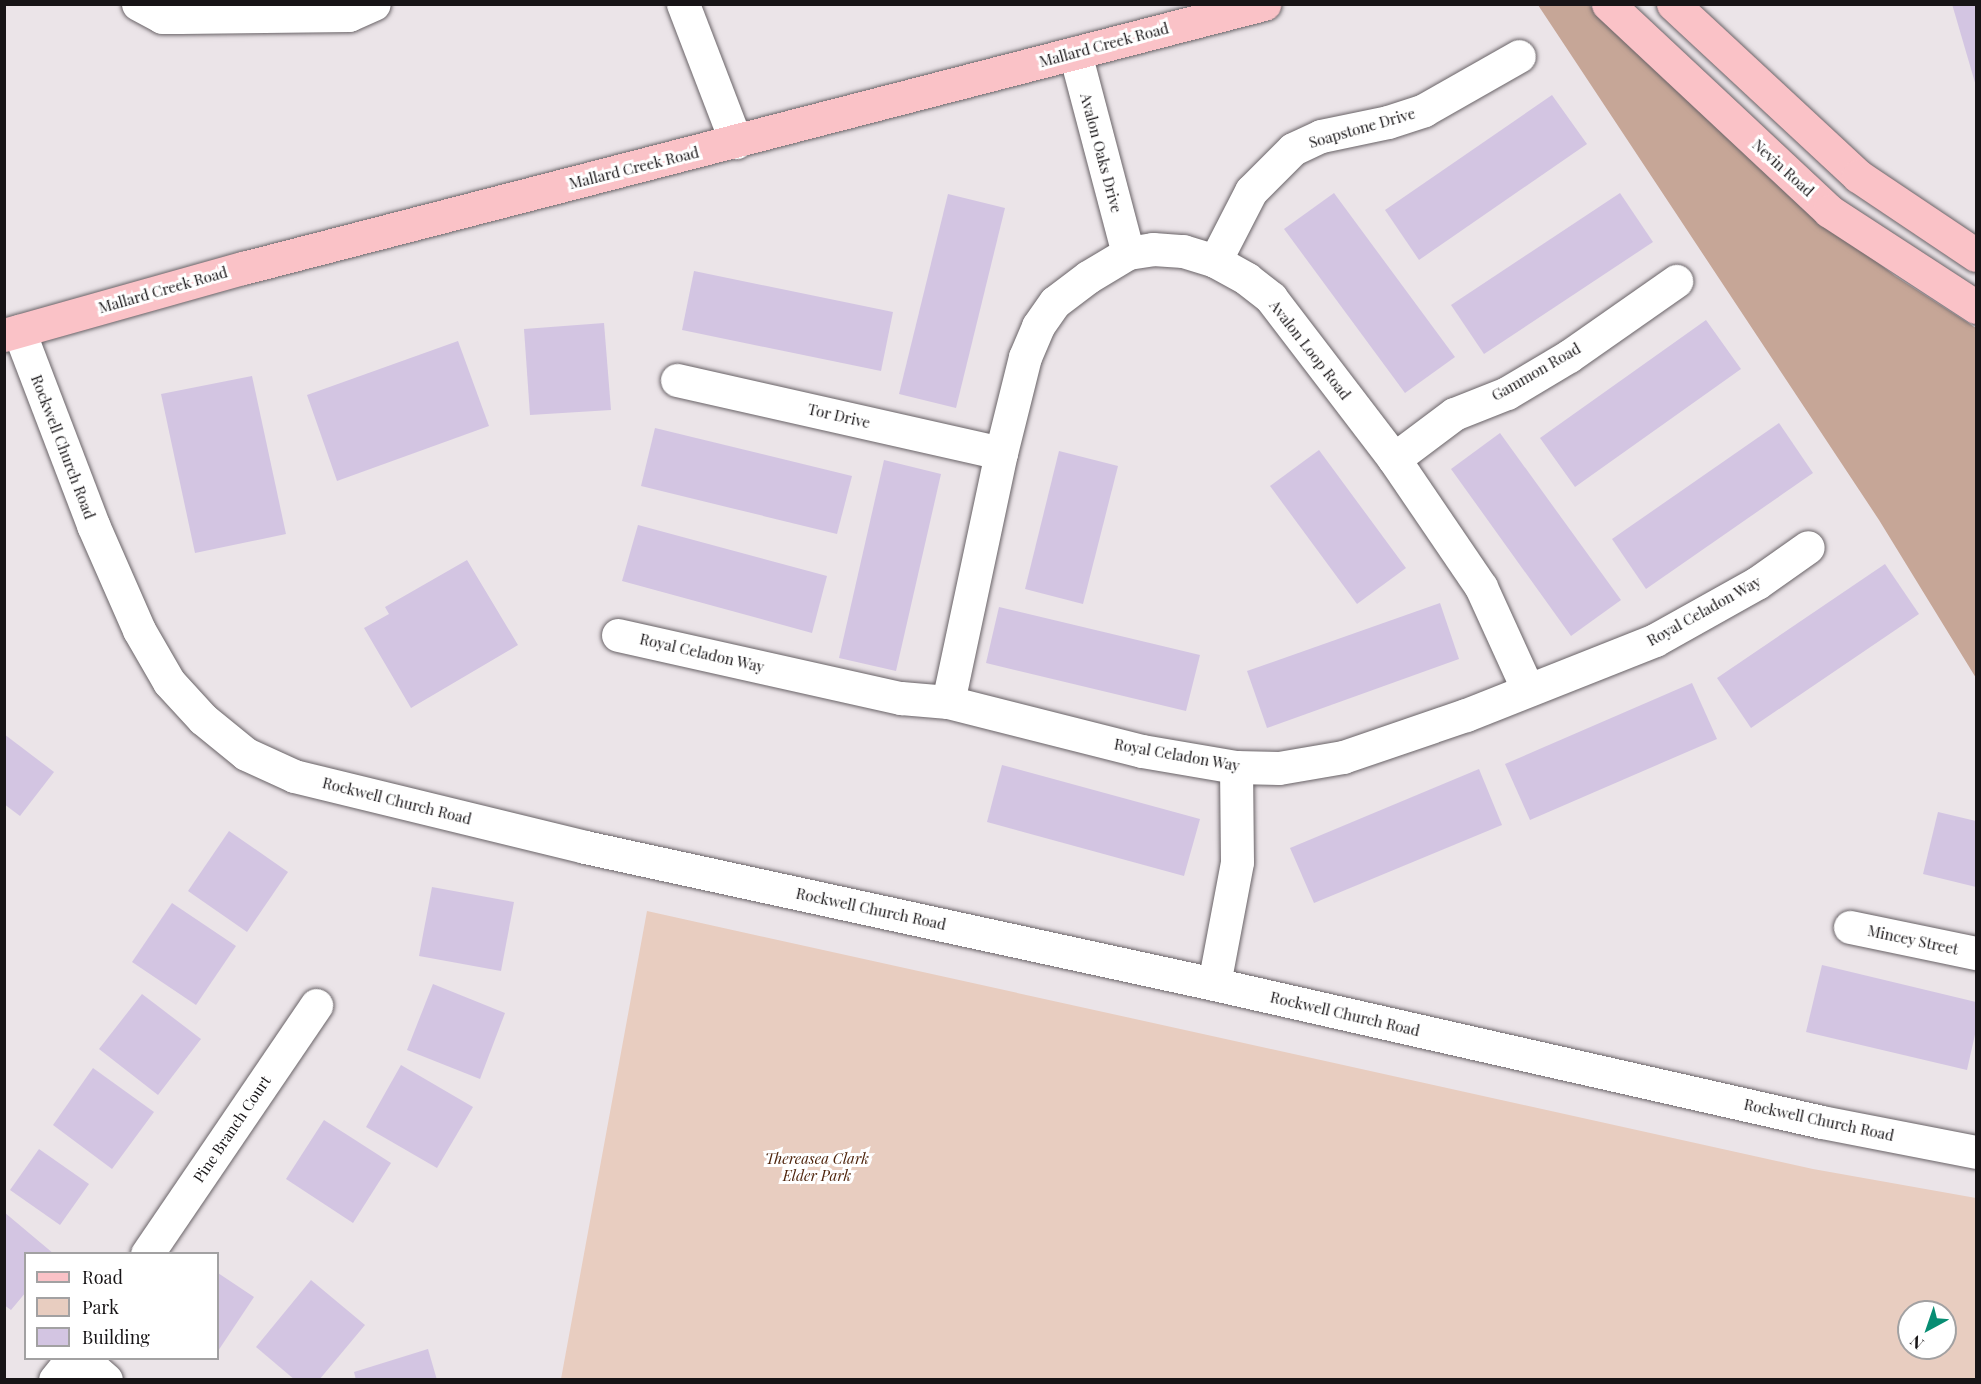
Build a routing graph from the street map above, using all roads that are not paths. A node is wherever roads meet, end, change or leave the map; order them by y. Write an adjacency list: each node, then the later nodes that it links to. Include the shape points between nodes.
1 (138, 4): 2 (street, via 162,17 349,15)
2 (374, 4)
3 (683, 4): 11 (street)
4 (1264, 4): 8 (main road, Mallard Creek Road)
5 (1608, 4): 16 (main road, Nevin Road, via 1830,211)
6 (1673, 4): 10 (main road)
7 (1703, 4): 10 (main road)
8 (1075, 53): 11 (main road, Mallard Creek Road); 12 (street, Avalon Oaks Drive)
9 (1519, 56): 14 (street, Soapstone Drive, via 1424,110 1321,136 1293,149 1251,191)
10 (1730, 57): 13 (main road, via 1858,176)
11 (736, 142): 17 (main road, Mallard Creek Road, via 243,268)
12 (1128, 253): 14 (street, Avalon Loop Road, via 1153,249 1183,251); 19 (street, Avalon Loop Road, via 1055,302 1038,326 1025,357)
13 (1977, 255)
14 (1215, 261): 20 (street, Avalon Loop Road, via 1271,298)
15 (1676, 280): 20 (street, Gammon Road, via 1569,356 1508,393 1454,414)
16 (1977, 307)
17 (12, 333): 28 (street, Rockwell Church Road, via 139,630 169,682 203,719 246,753 294,776 585,847)
18 (676, 380): 19 (street, Tor Drive)
19 (1001, 453): 24 (street, Avalon Loop Road)
20 (1394, 459): 23 (street, Avalon Loop Road, via 1481,587 1503,627)
21 (1808, 547): 23 (street, Royal Celadon Way, via 1757,584 1655,640)
22 (618, 635): 24 (street, Royal Celadon Way, via 901,698)
23 (1527, 688): 25 (street, Royal Celadon Way, via 1466,715 1343,757 1280,768)
24 (948, 702): 25 (street, Royal Celadon Way, via 1142,751)
25 (1236, 766): 28 (street, via 1239,820 1234,889)
26 (1850, 927): 27 (street, Mincey Street)
27 (1977, 953)
28 (1214, 984): 30 (street, Rockwell Church Road, via 1822,1122)
29 (316, 1005): 31 (street, Pine Branch Court)
30 (1975, 1144)
31 (148, 1252)
32 (72, 1360): 34 (street)
33 (82, 1360): 35 (street)
34 (55, 1380)
35 (106, 1380)

